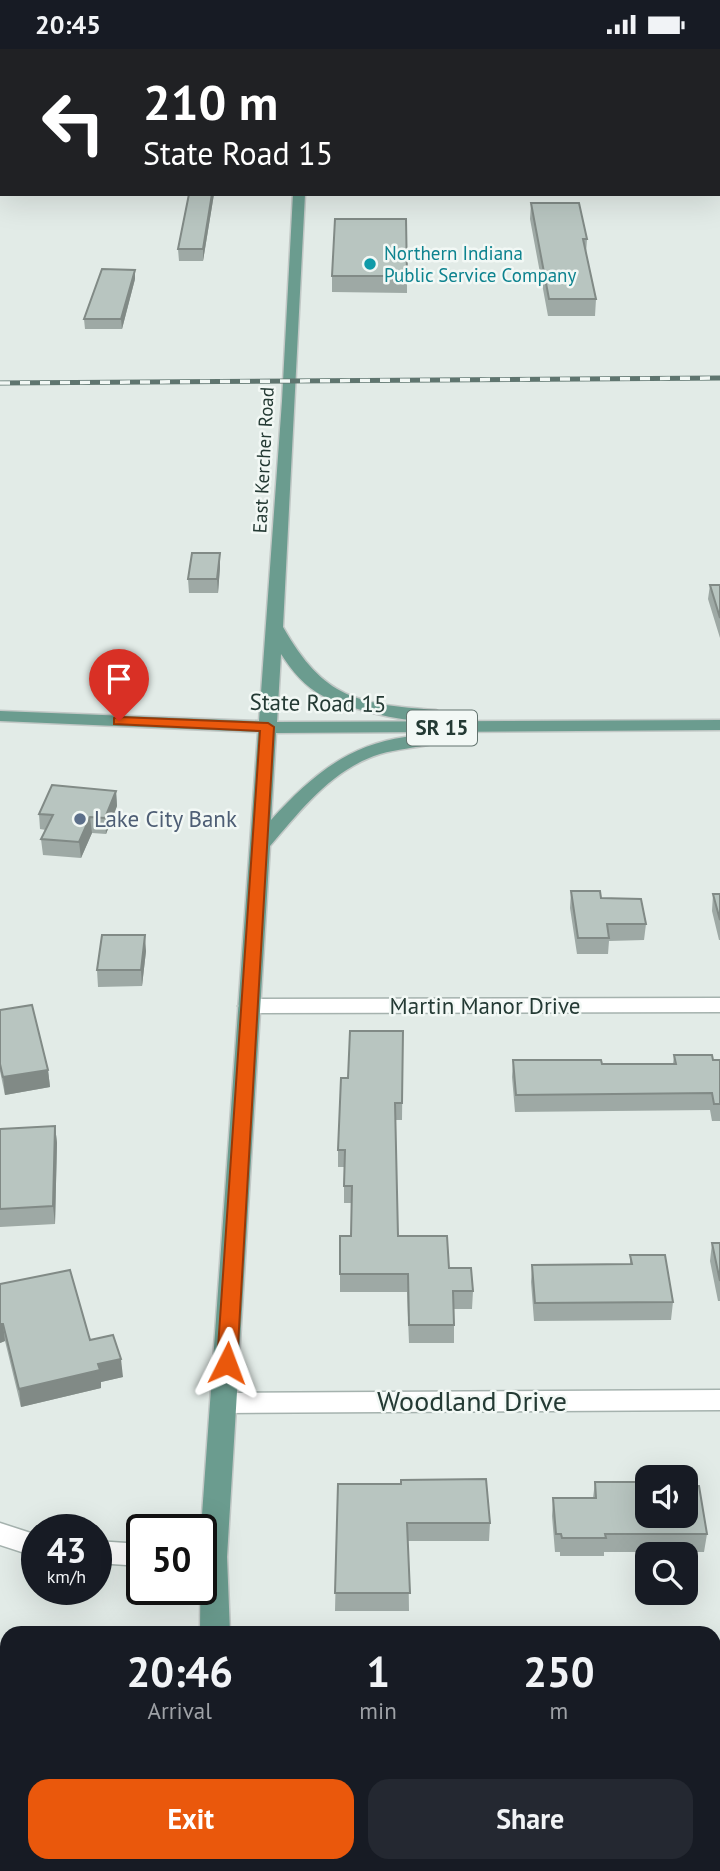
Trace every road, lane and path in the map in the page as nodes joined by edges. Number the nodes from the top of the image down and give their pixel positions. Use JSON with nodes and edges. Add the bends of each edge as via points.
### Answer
{"nodes":[{"id":1,"x":299,"y":196,"type":"edge"},
{"id":2,"x":274,"y":627,"type":"junction"},
{"id":3,"x":0,"y":716,"type":"edge"},
{"id":4,"x":720,"y":725,"type":"edge"},
{"id":5,"x":617,"y":726,"type":"junction"},
{"id":6,"x":268,"y":727,"type":"junction"},
{"id":7,"x":260,"y":845,"type":"junction"},
{"id":8,"x":720,"y":1005,"type":"edge"},
{"id":9,"x":249,"y":1006,"type":"junction"},
{"id":10,"x":720,"y":1400,"type":"edge"},
{"id":11,"x":225,"y":1403,"type":"junction"},
{"id":12,"x":212,"y":1514,"type":"edge"},
{"id":13,"x":0,"y":1534,"type":"edge"},
{"id":14,"x":21,"y":1541,"type":"edge"},
{"id":15,"x":212,"y":1605,"type":"edge"},
{"id":16,"x":214,"y":1626,"type":"edge"}],
"edges":[{"from":1,"to":2,"type":"main road","name":"East Kercher Road"},
{"from":2,"to":5,"type":"main road","via":[[299,668],[313,681],[329,693],[361,705],[396,713]]},
{"from":2,"to":6,"type":"main road","name":"East Kercher Road"},
{"from":3,"to":6,"type":"main road","name":"State Road 15","number":"SR 15"},
{"from":4,"to":5,"type":"main road","name":"State Road 15","number":"SR 15"},
{"from":5,"to":6,"type":"main road","name":"State Road 15","number":"SR 15"},
{"from":5,"to":7,"type":"main road","via":[[398,743],[362,754],[336,765],[319,780]]},
{"from":6,"to":7,"type":"main road","name":"East Kercher Road"},
{"from":7,"to":9,"type":"main road","name":"East Kercher Road"},
{"from":8,"to":9,"type":"street","name":"Martin Manor Drive"},
{"from":9,"to":11,"type":"main road","name":"East Kercher Road"},
{"from":10,"to":11,"type":"street","name":"Woodland Drive"},
{"from":11,"to":12,"type":"main road","name":"East Kercher Road"},
{"from":13,"to":14,"type":"street"},
{"from":15,"to":16,"type":"main road","name":"East Kercher Road"}]}
